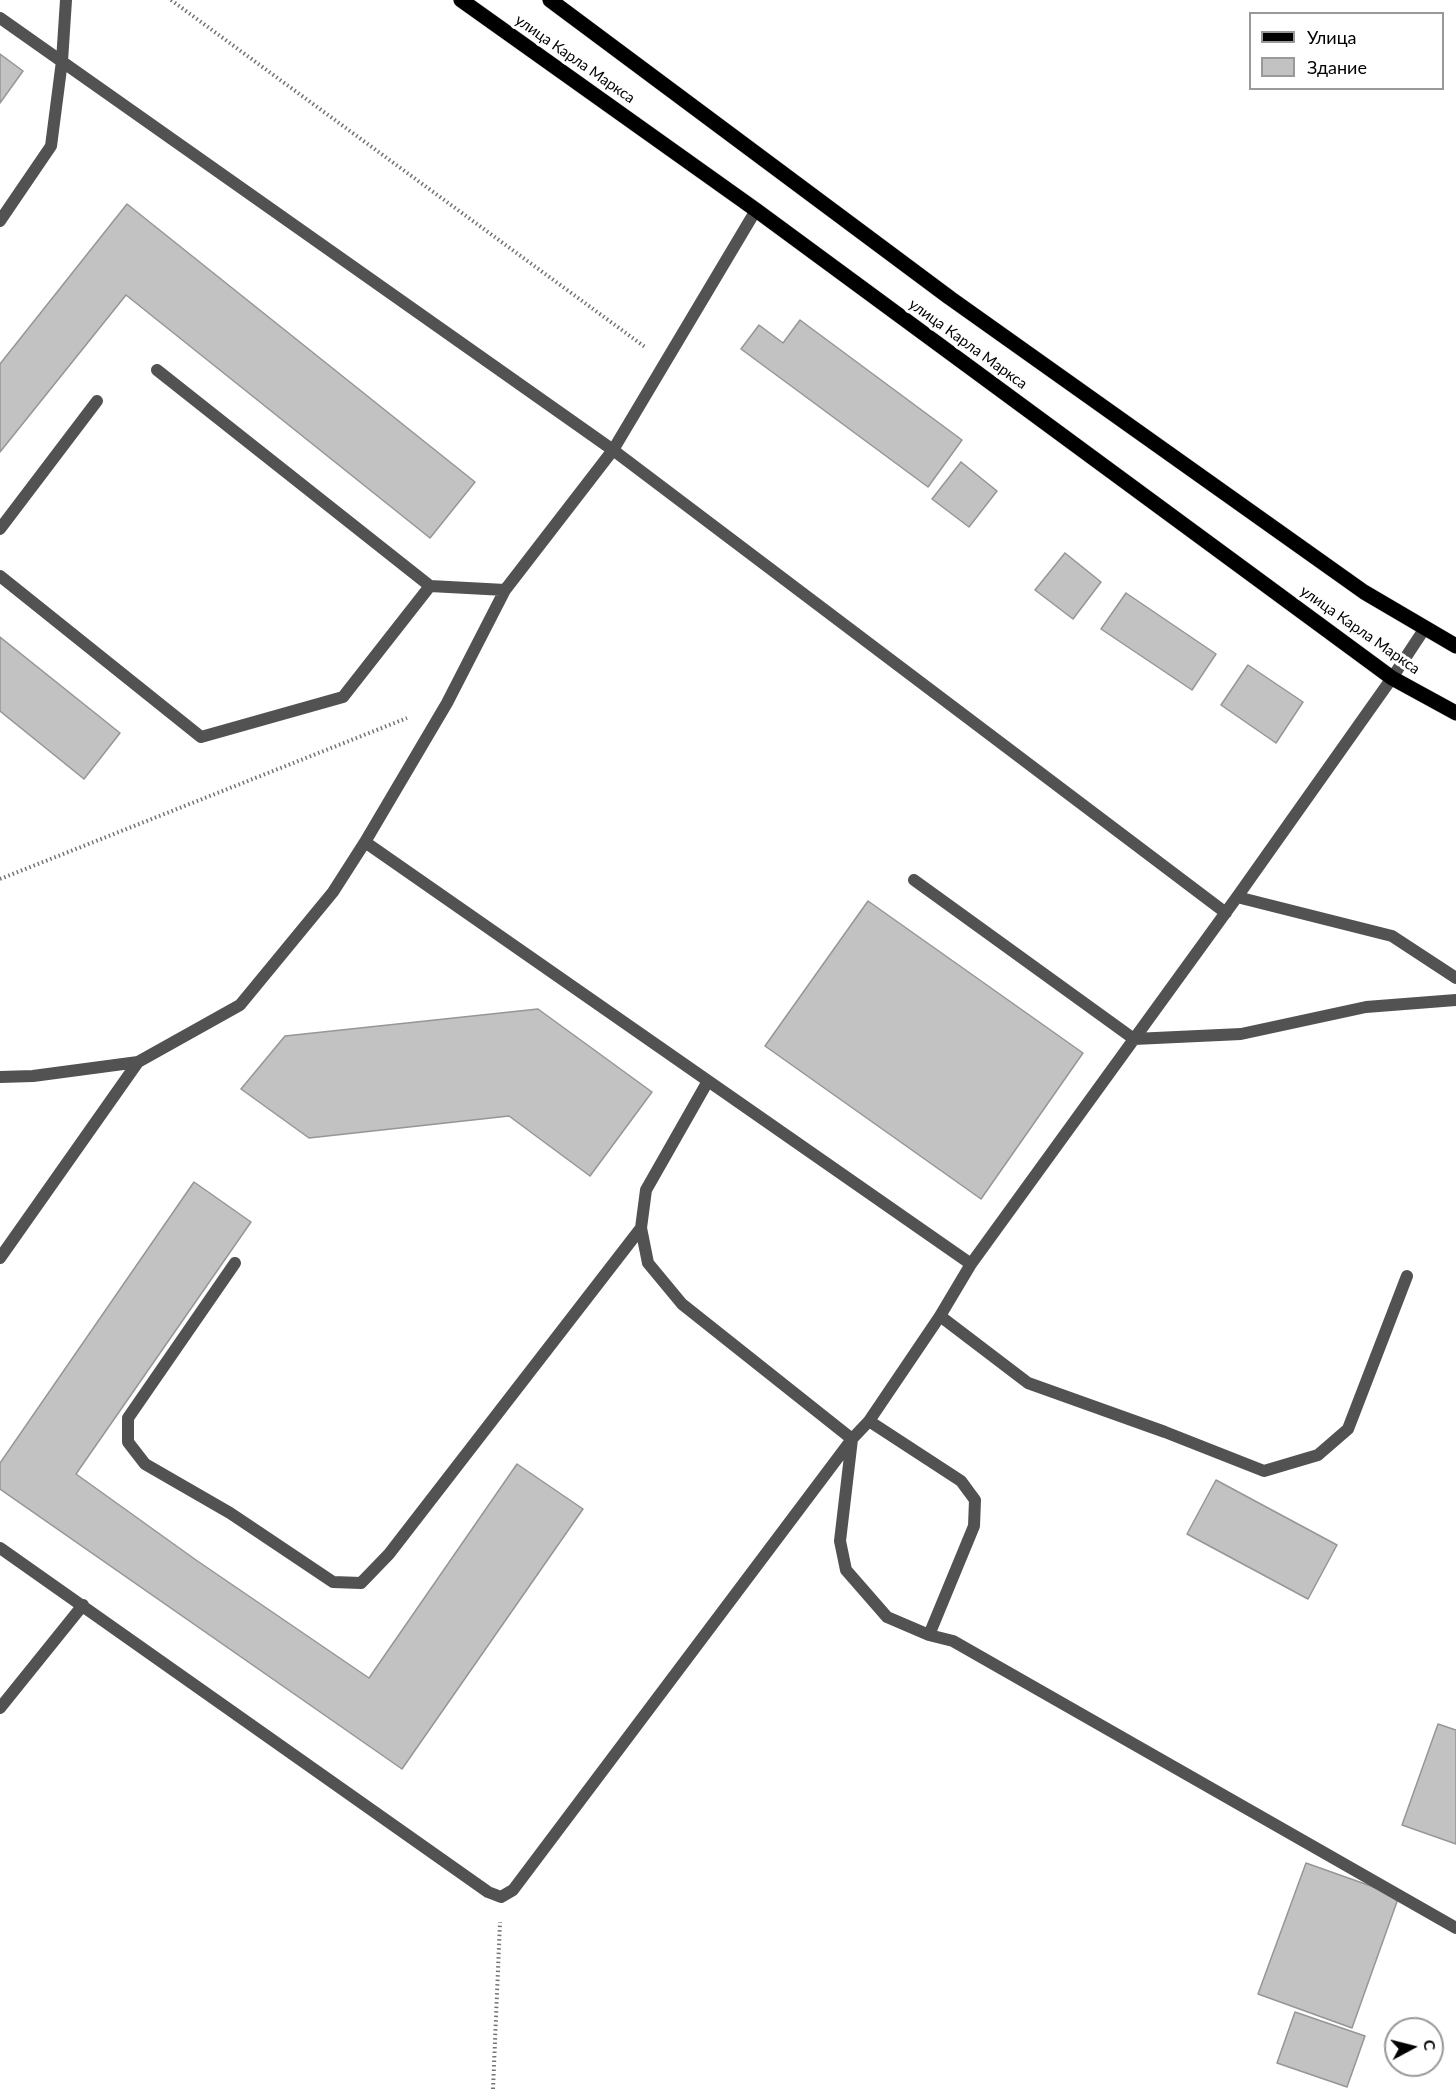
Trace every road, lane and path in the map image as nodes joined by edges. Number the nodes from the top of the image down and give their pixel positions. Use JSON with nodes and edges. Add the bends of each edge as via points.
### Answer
{"nodes":[{"id":1,"x":66,"y":0,"type":"edge"},
{"id":2,"x":171,"y":0,"type":"edge"},
{"id":3,"x":461,"y":0,"type":"edge"},
{"id":4,"x":550,"y":0,"type":"edge"},
{"id":5,"x":0,"y":18,"type":"edge"},
{"id":6,"x":62,"y":61,"type":"junction"},
{"id":7,"x":756,"y":210,"type":"junction"},
{"id":8,"x":0,"y":221,"type":"edge"},
{"id":9,"x":665,"y":362,"type":"junction"},
{"id":10,"x":158,"y":370,"type":"dead end"},
{"id":11,"x":97,"y":401,"type":"dead end"},
{"id":12,"x":612,"y":450,"type":"junction"},
{"id":13,"x":0,"y":529,"type":"edge"},
{"id":14,"x":0,"y":576,"type":"edge"},
{"id":15,"x":430,"y":586,"type":"junction"},
{"id":16,"x":505,"y":590,"type":"junction"},
{"id":17,"x":1425,"y":627,"type":"junction"},
{"id":18,"x":1456,"y":646,"type":"edge"},
{"id":19,"x":1392,"y":678,"type":"junction"},
{"id":20,"x":447,"y":703,"type":"junction"},
{"id":21,"x":1456,"y":713,"type":"edge"},
{"id":22,"x":365,"y":842,"type":"junction"},
{"id":23,"x":0,"y":879,"type":"edge"},
{"id":24,"x":914,"y":880,"type":"dead end"},
{"id":25,"x":1237,"y":897,"type":"junction"},
{"id":26,"x":1226,"y":913,"type":"junction"},
{"id":27,"x":1456,"y":978,"type":"edge"},
{"id":28,"x":1456,"y":1000,"type":"edge"},
{"id":29,"x":1134,"y":1039,"type":"junction"},
{"id":30,"x":138,"y":1062,"type":"junction"},
{"id":31,"x":0,"y":1077,"type":"edge"},
{"id":32,"x":708,"y":1082,"type":"junction"},
{"id":33,"x":641,"y":1228,"type":"junction"},
{"id":34,"x":0,"y":1258,"type":"edge"},
{"id":35,"x":235,"y":1263,"type":"dead end"},
{"id":36,"x":971,"y":1264,"type":"junction"},
{"id":37,"x":1407,"y":1276,"type":"dead end"},
{"id":38,"x":940,"y":1316,"type":"junction"},
{"id":39,"x":869,"y":1421,"type":"junction"},
{"id":40,"x":852,"y":1439,"type":"junction"},
{"id":41,"x":0,"y":1548,"type":"edge"},
{"id":42,"x":83,"y":1605,"type":"junction"},
{"id":43,"x":928,"y":1635,"type":"junction"},
{"id":44,"x":0,"y":1708,"type":"edge"},
{"id":45,"x":501,"y":1897,"type":"junction"},
{"id":46,"x":1456,"y":1928,"type":"edge"},
{"id":47,"x":494,"y":2089,"type":"edge"}],
"edges":[{"from":1,"to":6,"type":"lane"},
{"from":2,"to":9,"type":"path"},
{"from":3,"to":7,"type":"main road","name":"улица Карла Маркса"},
{"from":4,"to":17,"type":"main road","name":"улица Карла Маркса","via":[[950,298],[1364,592]]},
{"from":5,"to":6,"type":"lane"},
{"from":6,"to":8,"type":"lane","via":[[51,146]]},
{"from":6,"to":12,"type":"lane"},
{"from":7,"to":9,"type":"lane"},
{"from":7,"to":19,"type":"main road","name":"улица Карла Маркса"},
{"from":9,"to":12,"type":"lane"},
{"from":10,"to":15,"type":"lane"},
{"from":11,"to":13,"type":"lane"},
{"from":12,"to":16,"type":"lane"},
{"from":12,"to":26,"type":"lane"},
{"from":14,"to":15,"type":"lane","via":[[201,737],[344,698]]},
{"from":15,"to":16,"type":"lane"},
{"from":16,"to":20,"type":"lane"},
{"from":17,"to":18,"type":"main road","name":"улица Карла Маркса"},
{"from":17,"to":19,"type":"lane"},
{"from":19,"to":21,"type":"main road","name":"улица Карла Маркса"},
{"from":19,"to":25,"type":"lane"},
{"from":20,"to":22,"type":"lane"},
{"from":20,"to":23,"type":"path"},
{"from":22,"to":30,"type":"lane","via":[[333,892],[240,1005]]},
{"from":22,"to":32,"type":"lane"},
{"from":24,"to":29,"type":"lane"},
{"from":25,"to":26,"type":"lane"},
{"from":25,"to":27,"type":"lane","via":[[1392,936]]},
{"from":26,"to":29,"type":"lane"},
{"from":28,"to":29,"type":"lane","via":[[1366,1007],[1241,1034]]},
{"from":29,"to":36,"type":"lane"},
{"from":30,"to":31,"type":"lane"},
{"from":30,"to":34,"type":"lane"},
{"from":32,"to":33,"type":"lane","via":[[646,1190]]},
{"from":32,"to":36,"type":"lane"},
{"from":33,"to":35,"type":"lane","via":[[389,1554],[362,1583],[333,1582],[230,1513],[145,1464],[128,1442],[128,1418]]},
{"from":33,"to":40,"type":"lane","via":[[648,1263],[682,1304]]},
{"from":36,"to":38,"type":"lane"},
{"from":37,"to":38,"type":"lane","via":[[1348,1429],[1318,1455],[1264,1471],[1028,1383]]},
{"from":38,"to":39,"type":"lane"},
{"from":39,"to":40,"type":"lane"},
{"from":39,"to":43,"type":"lane","via":[[961,1480],[975,1500],[974,1526]]},
{"from":40,"to":43,"type":"lane","via":[[840,1541],[846,1570],[887,1617]]},
{"from":40,"to":45,"type":"lane","via":[[513,1890]]},
{"from":41,"to":42,"type":"lane"},
{"from":42,"to":44,"type":"lane"},
{"from":42,"to":45,"type":"lane","via":[[488,1892]]},
{"from":43,"to":46,"type":"lane","via":[[952,1641]]},
{"from":45,"to":47,"type":"path"}]}
